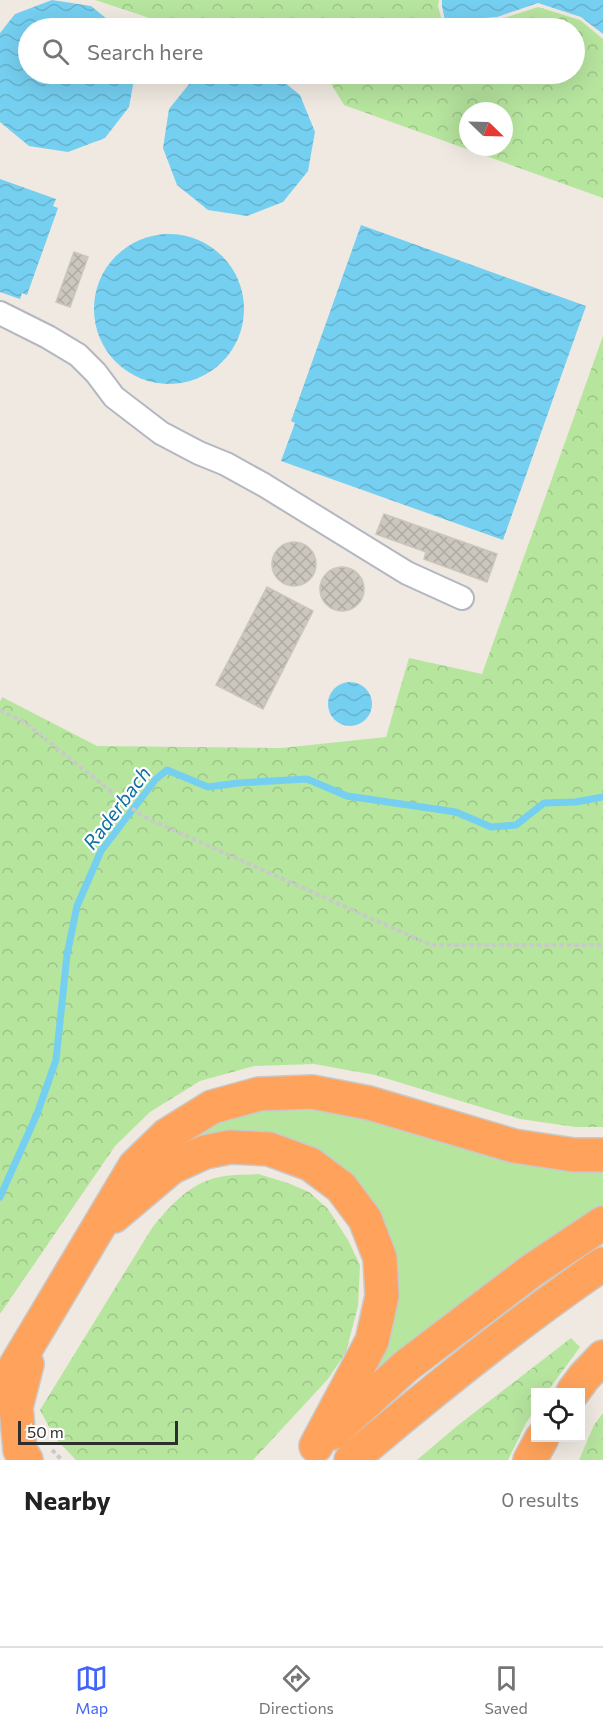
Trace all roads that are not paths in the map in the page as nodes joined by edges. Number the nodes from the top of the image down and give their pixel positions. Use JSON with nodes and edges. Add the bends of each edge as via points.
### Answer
{"nodes":[{"id":1,"x":0,"y":313,"type":"edge"},
{"id":2,"x":462,"y":598,"type":"dead end"},
{"id":3,"x":603,"y":1155,"type":"edge"},
{"id":4,"x":603,"y":1223,"type":"edge"},
{"id":5,"x":97,"y":1231,"type":"junction"},
{"id":6,"x":603,"y":1264,"type":"edge"},
{"id":7,"x":34,"y":1336,"type":"junction"},
{"id":8,"x":603,"y":1357,"type":"edge"},
{"id":9,"x":576,"y":1388,"type":"edge"},
{"id":10,"x":0,"y":1392,"type":"edge"},
{"id":11,"x":540,"y":1442,"type":"edge"},
{"id":12,"x":309,"y":1453,"type":"edge"},
{"id":13,"x":26,"y":1460,"type":"edge"},
{"id":14,"x":351,"y":1460,"type":"edge"},
{"id":15,"x":531,"y":1460,"type":"edge"}],
"edges":[{"from":1,"to":2,"type":"lane","via":[[78,355],[114,397],[161,432],[254,480],[407,573]]},
{"from":3,"to":5,"type":"highway","via":[[514,1146],[369,1103],[312,1092],[259,1094],[212,1107],[167,1135],[135,1166]]},
{"from":4,"to":12,"type":"highway","via":[[531,1271],[406,1366]]},
{"from":5,"to":7,"type":"highway"},
{"from":5,"to":12,"type":"highway","via":[[172,1167],[206,1152],[230,1147],[269,1149],[310,1164],[341,1187],[365,1219],[380,1258],[382,1296],[372,1341]]},
{"from":6,"to":14,"type":"highway","via":[[429,1394]]},
{"from":7,"to":10,"type":"highway"},
{"from":7,"to":13,"type":"highway","via":[[16,1407],[20,1450]]},
{"from":8,"to":9,"type":"highway"},
{"from":11,"to":15,"type":"highway"}]}
